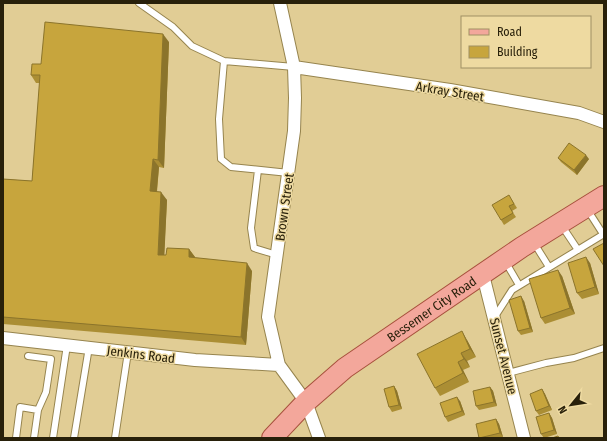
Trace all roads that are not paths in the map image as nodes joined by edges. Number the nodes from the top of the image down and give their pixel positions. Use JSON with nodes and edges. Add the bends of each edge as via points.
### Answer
{"nodes":[{"id":1,"x":139,"y":3,"type":"edge"},
{"id":2,"x":280,"y":3,"type":"edge"},
{"id":3,"x":224,"y":61,"type":"junction"},
{"id":4,"x":294,"y":67,"type":"junction"},
{"id":5,"x":604,"y":122,"type":"edge"},
{"id":6,"x":258,"y":170,"type":"junction"},
{"id":7,"x":289,"y":173,"type":"junction"},
{"id":8,"x":604,"y":196,"type":"edge"},
{"id":9,"x":587,"y":208,"type":"junction"},
{"id":10,"x":561,"y":224,"type":"junction"},
{"id":11,"x":604,"y":234,"type":"edge"},
{"id":12,"x":533,"y":241,"type":"junction"},
{"id":13,"x":578,"y":250,"type":"junction"},
{"id":14,"x":277,"y":255,"type":"junction"},
{"id":15,"x":504,"y":260,"type":"junction"},
{"id":16,"x":549,"y":267,"type":"junction"},
{"id":17,"x":483,"y":275,"type":"junction"},
{"id":18,"x":519,"y":286,"type":"junction"},
{"id":19,"x":494,"y":318,"type":"junction"},
{"id":20,"x":3,"y":338,"type":"edge"},
{"id":21,"x":67,"y":345,"type":"junction"},
{"id":22,"x":89,"y":347,"type":"junction"},
{"id":23,"x":604,"y":348,"type":"edge"},
{"id":24,"x":128,"y":352,"type":"junction"},
{"id":25,"x":28,"y":356,"type":"dead end"},
{"id":26,"x":279,"y":365,"type":"junction"},
{"id":27,"x":508,"y":373,"type":"junction"},
{"id":28,"x":306,"y":402,"type":"junction"},
{"id":29,"x":38,"y":410,"type":"junction"},
{"id":30,"x":16,"y":438,"type":"edge"},
{"id":31,"x":34,"y":438,"type":"edge"},
{"id":32,"x":53,"y":438,"type":"edge"},
{"id":33,"x":74,"y":438,"type":"edge"},
{"id":34,"x":115,"y":438,"type":"edge"},
{"id":35,"x":272,"y":438,"type":"edge"},
{"id":36,"x":319,"y":438,"type":"edge"},
{"id":37,"x":524,"y":438,"type":"edge"}],
"edges":[{"from":1,"to":3,"type":"lane","via":[[173,27],[192,46]]},
{"from":2,"to":4,"type":"street","name":"Brown Street"},
{"from":3,"to":4,"type":"lane"},
{"from":3,"to":6,"type":"lane","via":[[219,119],[221,159],[231,167]]},
{"from":4,"to":5,"type":"street","name":"Arkray Street","via":[[458,91],[579,114]]},
{"from":4,"to":7,"type":"street","name":"Brown Street","via":[[294,131]]},
{"from":6,"to":7,"type":"lane"},
{"from":6,"to":14,"type":"lane","via":[[251,228],[254,248]]},
{"from":7,"to":14,"type":"street","name":"Brown Street"},
{"from":8,"to":9,"type":"main road","name":"Bessemer City Road"},
{"from":9,"to":10,"type":"main road","name":"Bessemer City Road"},
{"from":9,"to":11,"type":"lane"},
{"from":10,"to":12,"type":"main road","name":"Bessemer City Road"},
{"from":10,"to":13,"type":"lane"},
{"from":11,"to":13,"type":"lane"},
{"from":12,"to":15,"type":"main road","name":"Bessemer City Road"},
{"from":12,"to":16,"type":"lane"},
{"from":13,"to":16,"type":"lane"},
{"from":14,"to":26,"type":"street","name":"Brown Street","via":[[268,317]]},
{"from":15,"to":17,"type":"main road","name":"Bessemer City Road"},
{"from":15,"to":18,"type":"lane"},
{"from":16,"to":18,"type":"lane"},
{"from":17,"to":19,"type":"street","name":"Sunset Avenue"},
{"from":17,"to":28,"type":"main road","name":"Bessemer City Road","via":[[345,368]]},
{"from":18,"to":19,"type":"lane","via":[[512,290]]},
{"from":19,"to":27,"type":"street","name":"Sunset Avenue"},
{"from":20,"to":21,"type":"street","name":"Jenkins Road"},
{"from":21,"to":22,"type":"street","name":"Jenkins Road"},
{"from":21,"to":32,"type":"lane"},
{"from":22,"to":24,"type":"street","name":"Jenkins Road"},
{"from":22,"to":33,"type":"lane"},
{"from":23,"to":27,"type":"lane","via":[[574,358]]},
{"from":24,"to":26,"type":"street","name":"Jenkins Road","via":[[195,360]]},
{"from":24,"to":34,"type":"lane"},
{"from":25,"to":29,"type":"lane","via":[[51,359],[46,392]]},
{"from":26,"to":28,"type":"street","name":"Brown Street"},
{"from":27,"to":37,"type":"street","name":"Sunset Avenue"},
{"from":28,"to":35,"type":"main road","name":"Bessemer City Road"},
{"from":28,"to":36,"type":"street","name":"Brown Street"},
{"from":29,"to":30,"type":"lane","via":[[20,407]]},
{"from":29,"to":31,"type":"lane"}]}
